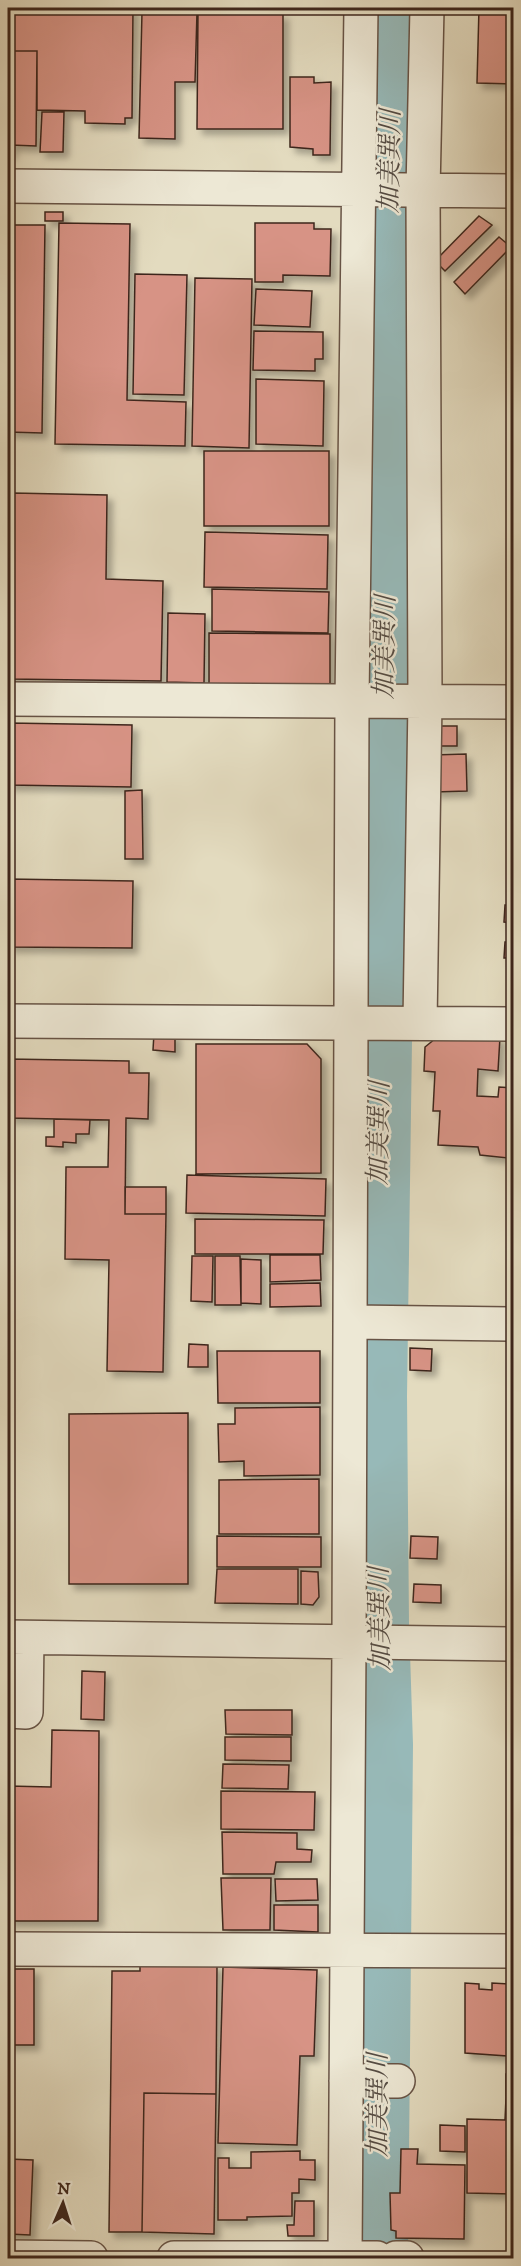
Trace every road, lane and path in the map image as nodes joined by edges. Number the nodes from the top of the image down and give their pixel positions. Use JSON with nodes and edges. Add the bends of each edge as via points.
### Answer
{"nodes":[{"id":1,"x":361,"y":8,"type":"edge"},
{"id":2,"x":427,"y":8,"type":"edge"},
{"id":3,"x":8,"y":186,"type":"edge"},
{"id":4,"x":391,"y":190,"type":"junction"},
{"id":5,"x":513,"y":191,"type":"edge"},
{"id":6,"x":8,"y":699,"type":"edge"},
{"id":7,"x":353,"y":700,"type":"junction"},
{"id":8,"x":416,"y":701,"type":"junction"},
{"id":9,"x":513,"y":702,"type":"edge"},
{"id":10,"x":8,"y":1021,"type":"edge"},
{"id":11,"x":352,"y":1023,"type":"junction"},
{"id":12,"x":415,"y":1023,"type":"junction"},
{"id":13,"x":513,"y":1024,"type":"edge"},
{"id":14,"x":351,"y":1322,"type":"junction"},
{"id":15,"x":513,"y":1324,"type":"edge"},
{"id":16,"x":17,"y":1637,"type":"edge"},
{"id":17,"x":368,"y":1643,"type":"junction"},
{"id":18,"x":513,"y":1644,"type":"edge"},
{"id":19,"x":8,"y":1712,"type":"edge"},
{"id":20,"x":8,"y":1949,"type":"edge"},
{"id":21,"x":368,"y":1950,"type":"junction"},
{"id":22,"x":513,"y":1951,"type":"edge"},
{"id":23,"x":8,"y":2257,"type":"edge"},
{"id":24,"x":345,"y":2258,"type":"edge"},
{"id":25,"x":370,"y":2258,"type":"edge"},
{"id":26,"x":398,"y":2258,"type":"edge"},
{"id":27,"x":91,"y":2259,"type":"edge"},
{"id":28,"x":174,"y":2259,"type":"edge"},
{"id":29,"x":377,"y":2259,"type":"edge"},
{"id":30,"x":407,"y":2259,"type":"edge"}],
"edges":[{"from":1,"to":4,"type":"street"},
{"from":2,"to":4,"type":"street"},
{"from":3,"to":4,"type":"street"},
{"from":4,"to":5,"type":"street"},
{"from":4,"to":7,"type":"street"},
{"from":4,"to":8,"type":"street"},
{"from":6,"to":7,"type":"street"},
{"from":7,"to":8,"type":"street"},
{"from":7,"to":11,"type":"street"},
{"from":8,"to":9,"type":"street"},
{"from":8,"to":12,"type":"street"},
{"from":10,"to":11,"type":"street"},
{"from":11,"to":12,"type":"street"},
{"from":11,"to":14,"type":"street"},
{"from":12,"to":13,"type":"street"},
{"from":14,"to":15,"type":"street"},
{"from":14,"to":17,"type":"street"},
{"from":16,"to":17,"type":"street"},
{"from":16,"to":19,"type":"street","via":[[26,1712]]},
{"from":17,"to":18,"type":"street"},
{"from":17,"to":21,"type":"street"},
{"from":20,"to":21,"type":"street"},
{"from":21,"to":22,"type":"street"},
{"from":21,"to":24,"type":"street","via":[[374,2081]]},
{"from":23,"to":27,"type":"street"},
{"from":24,"to":25,"type":"street"},
{"from":24,"to":28,"type":"street"},
{"from":25,"to":29,"type":"street"},
{"from":26,"to":30,"type":"street"}]}
